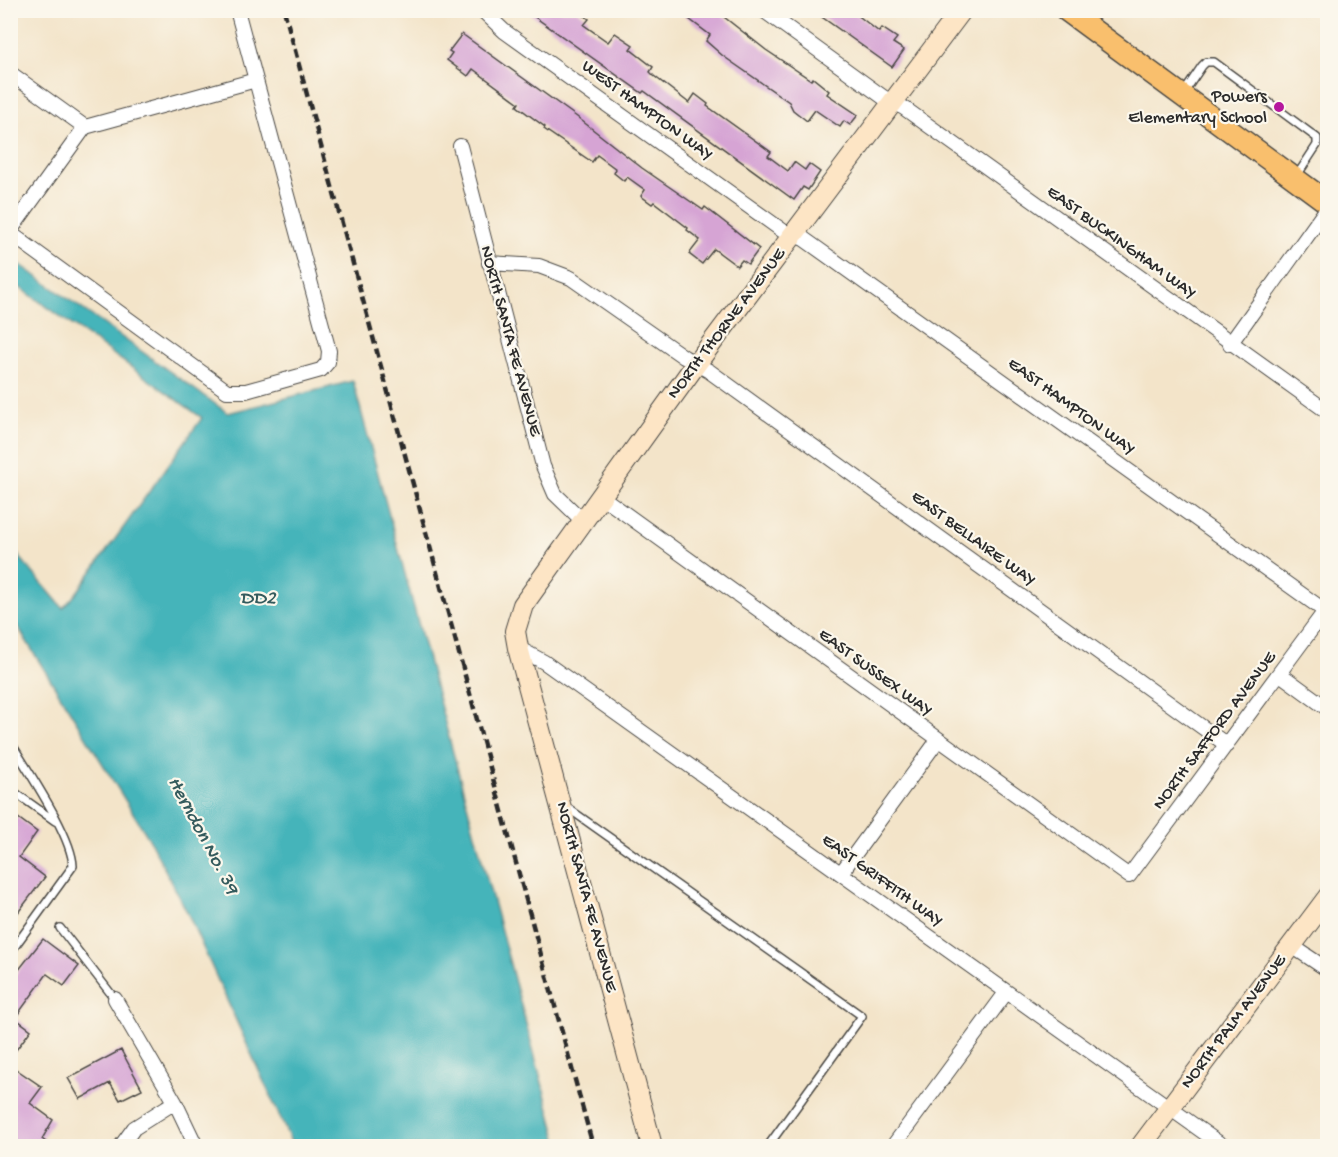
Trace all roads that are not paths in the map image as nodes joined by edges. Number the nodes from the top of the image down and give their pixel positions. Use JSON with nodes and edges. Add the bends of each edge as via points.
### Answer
{"nodes":[{"id":1,"x":237,"y":10,"type":"edge"},
{"id":2,"x":482,"y":10,"type":"edge"},
{"id":3,"x":763,"y":10,"type":"edge"},
{"id":4,"x":962,"y":10,"type":"edge"},
{"id":5,"x":1066,"y":10,"type":"edge"},
{"id":6,"x":10,"y":73,"type":"edge"},
{"id":7,"x":256,"y":80,"type":"junction"},
{"id":8,"x":1182,"y":96,"type":"junction"},
{"id":9,"x":893,"y":102,"type":"junction"},
{"id":10,"x":85,"y":127,"type":"junction"},
{"id":11,"x":460,"y":146,"type":"dead end"},
{"id":12,"x":1295,"y":179,"type":"junction"},
{"id":13,"x":1328,"y":205,"type":"edge"},
{"id":14,"x":10,"y":232,"type":"edge"},
{"id":15,"x":794,"y":235,"type":"junction"},
{"id":16,"x":489,"y":263,"type":"junction"},
{"id":17,"x":1230,"y":344,"type":"junction"},
{"id":18,"x":696,"y":364,"type":"junction"},
{"id":19,"x":1328,"y":412,"type":"edge"},
{"id":20,"x":602,"y":497,"type":"junction"},
{"id":21,"x":584,"y":522,"type":"junction"},
{"id":22,"x":1326,"y":609,"type":"edge"},
{"id":23,"x":518,"y":648,"type":"junction"},
{"id":24,"x":1280,"y":674,"type":"junction"},
{"id":25,"x":1328,"y":709,"type":"edge"},
{"id":26,"x":938,"y":740,"type":"junction"},
{"id":27,"x":10,"y":741,"type":"edge"},
{"id":28,"x":1227,"y":745,"type":"junction"},
{"id":29,"x":10,"y":789,"type":"edge"},
{"id":30,"x":560,"y":802,"type":"junction"},
{"id":31,"x":57,"y":823,"type":"junction"},
{"id":32,"x":841,"y":873,"type":"junction"},
{"id":33,"x":1130,"y":876,"type":"joint"},
{"id":34,"x":1328,"y":897,"type":"edge"},
{"id":35,"x":60,"y":928,"type":"dead end"},
{"id":36,"x":1292,"y":946,"type":"junction"},
{"id":37,"x":10,"y":953,"type":"edge"},
{"id":38,"x":1328,"y":970,"type":"edge"},
{"id":39,"x":1005,"y":994,"type":"junction"},
{"id":40,"x":115,"y":999,"type":"joint"},
{"id":41,"x":174,"y":1102,"type":"junction"},
{"id":42,"x":1169,"y":1108,"type":"junction"},
{"id":43,"x":121,"y":1146,"type":"edge"},
{"id":44,"x":196,"y":1146,"type":"edge"},
{"id":45,"x":652,"y":1146,"type":"edge"},
{"id":46,"x":768,"y":1146,"type":"edge"},
{"id":47,"x":892,"y":1146,"type":"edge"},
{"id":48,"x":1141,"y":1146,"type":"edge"},
{"id":49,"x":1223,"y":1146,"type":"edge"}],
"edges":[{"from":1,"to":7,"type":"street"},
{"from":2,"to":15,"type":"street","name":"WEST HAMPTON WAY","via":[[504,31],[783,231]]},
{"from":3,"to":9,"type":"street","name":"EAST BUCKINGHAM WAY"},
{"from":4,"to":9,"type":"street","name":"NORTH THORNE AVENUE"},
{"from":5,"to":8,"type":"main road"},
{"from":6,"to":10,"type":"street"},
{"from":7,"to":10,"type":"street"},
{"from":7,"to":14,"type":"street","via":[[328,351],[328,362],[321,370],[246,391],[227,391]]},
{"from":8,"to":12,"type":"main road"},
{"from":8,"to":12,"type":"lane","via":[[1202,66],[1214,62],[1308,131],[1317,138],[1317,145]]},
{"from":9,"to":15,"type":"street","name":"NORTH THORNE AVENUE"},
{"from":9,"to":17,"type":"street","name":"EAST BUCKINGHAM WAY"},
{"from":10,"to":14,"type":"street"},
{"from":11,"to":16,"type":"street","name":"NORTH SANTA FE AVENUE"},
{"from":12,"to":13,"type":"main road"},
{"from":13,"to":17,"type":"street"},
{"from":15,"to":18,"type":"street","name":"NORTH THORNE AVENUE"},
{"from":15,"to":22,"type":"street","name":"EAST HAMPTON WAY"},
{"from":16,"to":18,"type":"street","name":"EAST BELLAIRE WAY","via":[[539,266],[571,278]]},
{"from":16,"to":21,"type":"street","name":"NORTH SANTA FE AVENUE","via":[[548,481],[563,504]]},
{"from":17,"to":19,"type":"street","name":"EAST BUCKINGHAM WAY"},
{"from":18,"to":20,"type":"street","name":"NORTH THORNE AVENUE"},
{"from":18,"to":28,"type":"street","name":"EAST BELLAIRE WAY"},
{"from":20,"to":21,"type":"street","name":"NORTH THORNE AVENUE"},
{"from":20,"to":26,"type":"street","name":"EAST SUSSEX WAY"},
{"from":21,"to":23,"type":"street","name":"NORTH THORNE AVENUE","via":[[523,605],[515,631]]},
{"from":22,"to":24,"type":"street","name":"NORTH SAFFORD AVENUE"},
{"from":23,"to":30,"type":"street","name":"NORTH SANTA FE AVENUE"},
{"from":23,"to":32,"type":"street","name":"EAST GRIFFITH WAY"},
{"from":24,"to":25,"type":"street"},
{"from":24,"to":28,"type":"street","name":"NORTH SAFFORD AVENUE"},
{"from":26,"to":32,"type":"street"},
{"from":26,"to":33,"type":"street","name":"EAST SUSSEX WAY"},
{"from":27,"to":31,"type":"lane"},
{"from":28,"to":33,"type":"street","name":"NORTH SAFFORD AVENUE"},
{"from":29,"to":31,"type":"lane"},
{"from":30,"to":45,"type":"street","name":"NORTH SANTA FE AVENUE"},
{"from":30,"to":46,"type":"lane","via":[[862,1016]]},
{"from":31,"to":37,"type":"lane","via":[[73,853],[73,866]]},
{"from":32,"to":39,"type":"street","name":"EAST GRIFFITH WAY"},
{"from":34,"to":36,"type":"street","name":"NORTH PALM AVENUE"},
{"from":35,"to":40,"type":"lane"},
{"from":36,"to":38,"type":"street"},
{"from":36,"to":42,"type":"street","name":"NORTH PALM AVENUE"},
{"from":39,"to":42,"type":"street","name":"EAST GRIFFITH WAY"},
{"from":39,"to":47,"type":"street"},
{"from":40,"to":41,"type":"street"},
{"from":41,"to":43,"type":"street","via":[[134,1128]]},
{"from":41,"to":44,"type":"street"},
{"from":42,"to":48,"type":"street","name":"NORTH PALM AVENUE"},
{"from":42,"to":49,"type":"street","name":"EAST GRIFFITH WAY"}]}
